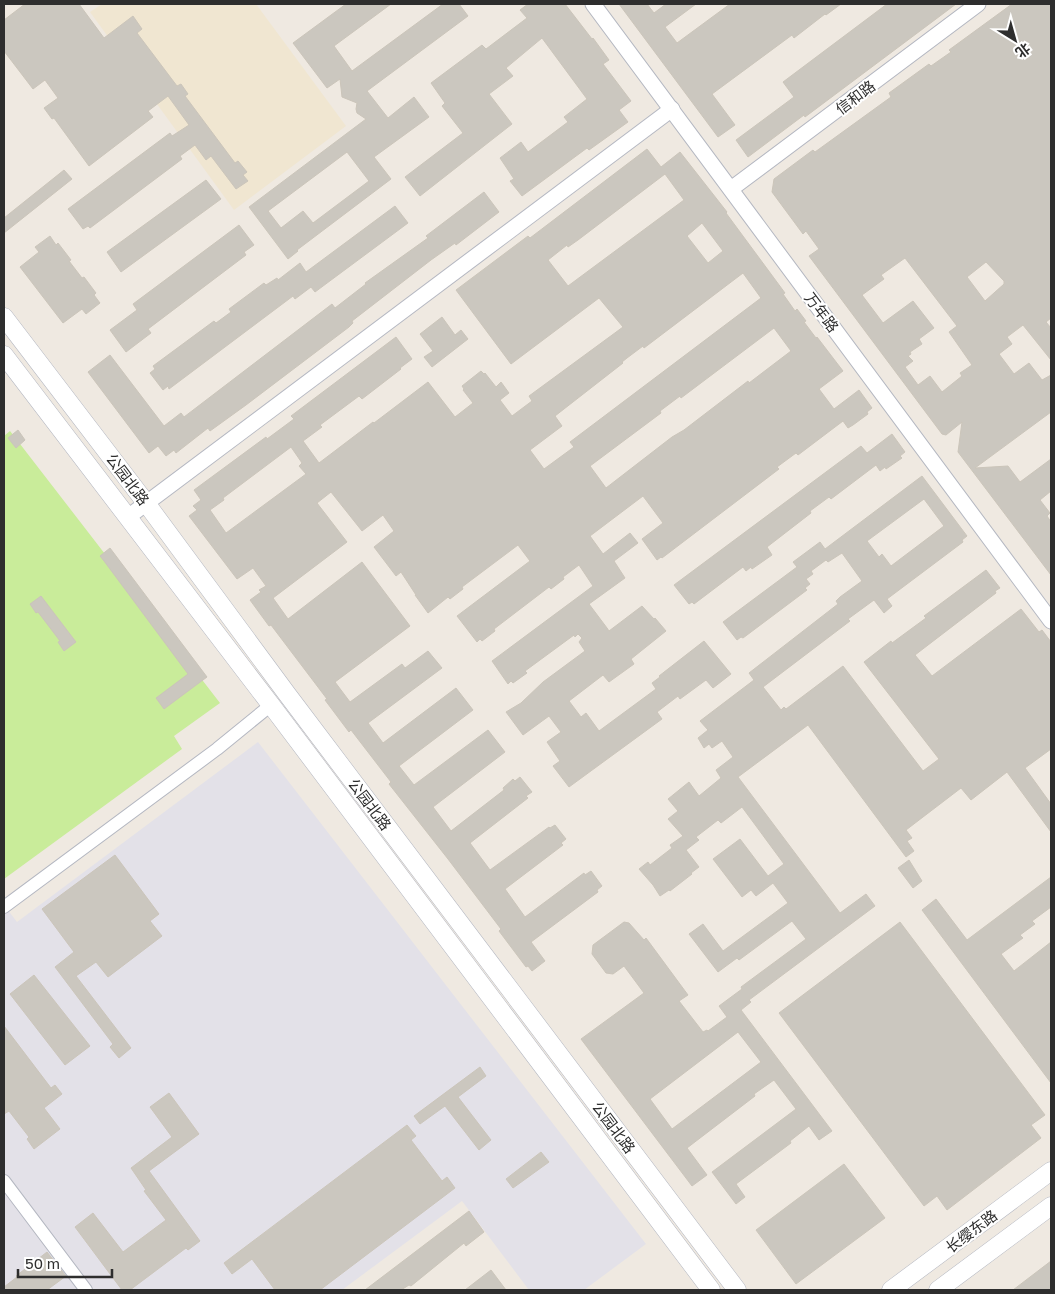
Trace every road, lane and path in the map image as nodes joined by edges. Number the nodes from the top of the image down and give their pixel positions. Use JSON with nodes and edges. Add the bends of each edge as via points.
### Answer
{"nodes":[{"id":1,"x":593,"y":4,"type":"edge"},
{"id":2,"x":978,"y":4,"type":"edge"},
{"id":3,"x":672,"y":109,"type":"junction"},
{"id":4,"x":731,"y":189,"type":"junction"},
{"id":5,"x":4,"y":317,"type":"edge"},
{"id":6,"x":4,"y":355,"type":"edge"},
{"id":7,"x":146,"y":503,"type":"junction"},
{"id":8,"x":128,"y":517,"type":"junction"},
{"id":9,"x":1051,"y":621,"type":"edge"},
{"id":10,"x":272,"y":705,"type":"junction"},
{"id":11,"x":4,"y":907,"type":"edge"},
{"id":12,"x":1051,"y":1172,"type":"edge"},
{"id":13,"x":4,"y":1181,"type":"edge"},
{"id":14,"x":1051,"y":1206,"type":"edge"},
{"id":15,"x":86,"y":1290,"type":"edge"},
{"id":16,"x":711,"y":1290,"type":"edge"},
{"id":17,"x":737,"y":1290,"type":"edge"},
{"id":18,"x":891,"y":1290,"type":"edge"},
{"id":19,"x":938,"y":1290,"type":"edge"}],
"edges":[{"from":1,"to":3,"type":"street","name":"万年路"},
{"from":2,"to":4,"type":"street","name":"信和路"},
{"from":3,"to":4,"type":"street","name":"万年路"},
{"from":3,"to":7,"type":"street"},
{"from":4,"to":9,"type":"street","name":"万年路"},
{"from":5,"to":7,"type":"main road","name":"公园北路"},
{"from":6,"to":8,"type":"main road","name":"公园北路"},
{"from":7,"to":8,"type":"street"},
{"from":7,"to":17,"type":"main road","name":"公园北路"},
{"from":8,"to":10,"type":"main road","name":"公园北路"},
{"from":10,"to":11,"type":"street"},
{"from":10,"to":16,"type":"main road","name":"公园北路"},
{"from":12,"to":18,"type":"main road","name":"长缨东路"},
{"from":13,"to":15,"type":"street"},
{"from":14,"to":19,"type":"main road","name":"长缨东路"}]}
